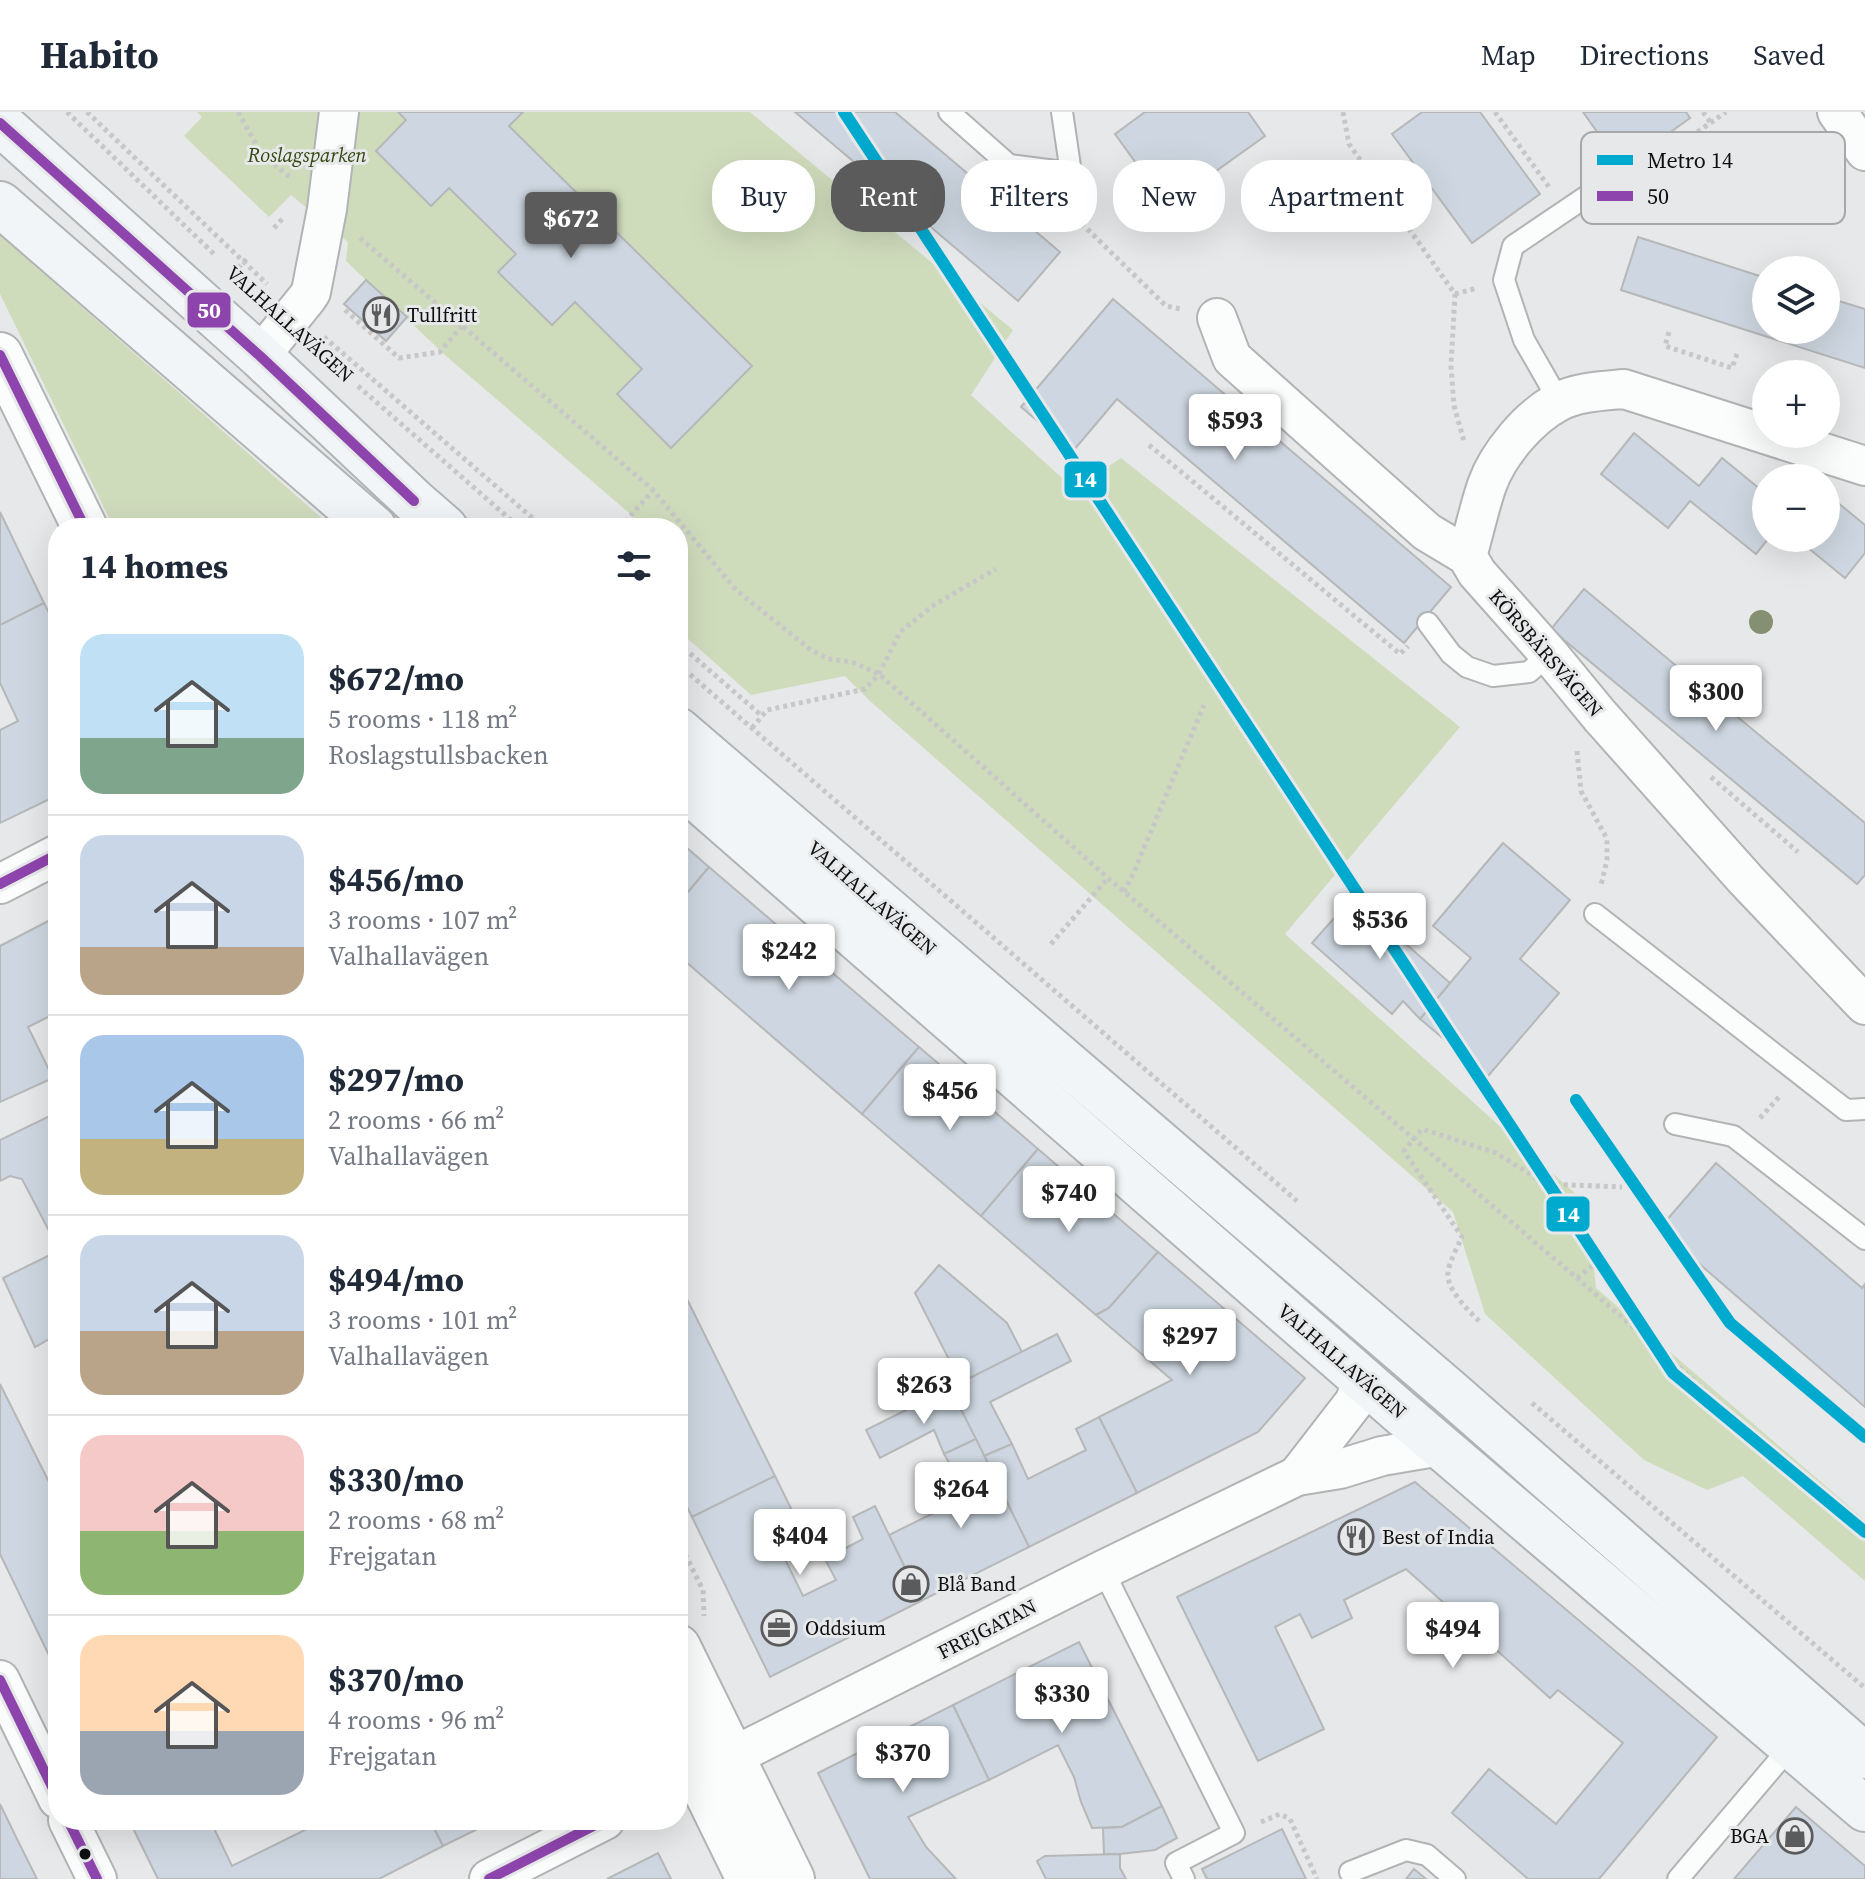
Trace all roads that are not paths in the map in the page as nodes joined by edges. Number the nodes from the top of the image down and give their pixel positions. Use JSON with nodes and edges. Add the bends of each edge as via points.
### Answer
{"nodes":[{"id":1,"x":339,"y":112,"type":"edge"},
{"id":2,"x":949,"y":112,"type":"edge"},
{"id":3,"x":1062,"y":112,"type":"edge"},
{"id":4,"x":1837,"y":112,"type":"edge"},
{"id":5,"x":0,"y":123,"type":"edge"},
{"id":6,"x":1865,"y":151,"type":"edge"},
{"id":7,"x":1581,"y":200,"type":"edge"},
{"id":8,"x":0,"y":204,"type":"edge"},
{"id":9,"x":1217,"y":318,"type":"road end"},
{"id":10,"x":0,"y":355,"type":"edge"},
{"id":11,"x":260,"y":356,"type":"junction"},
{"id":12,"x":1559,"y":401,"type":"junction"},
{"id":13,"x":1865,"y":466,"type":"edge"},
{"id":14,"x":80,"y":518,"type":"edge"},
{"id":15,"x":362,"y":518,"type":"edge"},
{"id":16,"x":425,"y":518,"type":"edge"},
{"id":17,"x":1467,"y":556,"type":"junction"},
{"id":18,"x":1428,"y":623,"type":"dead end"},
{"id":19,"x":1549,"y":654,"type":"junction"},
{"id":20,"x":688,"y":739,"type":"edge"},
{"id":21,"x":688,"y":791,"type":"edge"},
{"id":22,"x":48,"y":859,"type":"edge"},
{"id":23,"x":0,"y":884,"type":"edge"},
{"id":24,"x":1595,"y":914,"type":"dead end"},
{"id":25,"x":1865,"y":1005,"type":"edge"},
{"id":26,"x":1865,"y":1109,"type":"edge"},
{"id":27,"x":1675,"y":1124,"type":"dead end"},
{"id":28,"x":1865,"y":1239,"type":"edge"},
{"id":29,"x":1362,"y":1379,"type":"junction"},
{"id":30,"x":1441,"y":1446,"type":"junction"},
{"id":31,"x":1297,"y":1476,"type":"junction"},
{"id":32,"x":1103,"y":1570,"type":"junction"},
{"id":33,"x":0,"y":1680,"type":"edge"},
{"id":34,"x":688,"y":1697,"type":"edge"},
{"id":35,"x":1791,"y":1746,"type":"junction"},
{"id":36,"x":688,"y":1749,"type":"edge"},
{"id":37,"x":1865,"y":1756,"type":"edge"},
{"id":38,"x":703,"y":1772,"type":"edge"},
{"id":39,"x":48,"y":1778,"type":"edge"},
{"id":40,"x":1865,"y":1809,"type":"edge"},
{"id":41,"x":73,"y":1830,"type":"edge"},
{"id":42,"x":585,"y":1830,"type":"edge"},
{"id":43,"x":1350,"y":1872,"type":"dead end"},
{"id":44,"x":97,"y":1879,"type":"edge"},
{"id":45,"x":489,"y":1879,"type":"edge"},
{"id":46,"x":749,"y":1879,"type":"edge"},
{"id":47,"x":792,"y":1879,"type":"edge"},
{"id":48,"x":1184,"y":1879,"type":"edge"},
{"id":49,"x":1455,"y":1879,"type":"edge"},
{"id":50,"x":1678,"y":1879,"type":"edge"}],
"edges":[{"from":1,"to":11,"type":"street","via":[[311,292]]},
{"from":2,"to":3,"type":"lane","via":[[1009,165],[1071,173]]},
{"from":4,"to":6,"type":"street"},
{"from":5,"to":11,"type":"main road"},
{"from":7,"to":12,"type":"lane","via":[[1513,246],[1504,280],[1524,340]]},
{"from":8,"to":15,"type":"main road"},
{"from":9,"to":17,"type":"street","name":"KÖRSBÄRSVÄGEN","via":[[1232,358],[1427,532]]},
{"from":10,"to":14,"type":"street"},
{"from":11,"to":16,"type":"main road"},
{"from":12,"to":13,"type":"street","via":[[1624,389]]},
{"from":12,"to":17,"type":"street","via":[[1530,421],[1488,482]]},
{"from":17,"to":19,"type":"street","name":"KÖRSBÄRSVÄGEN"},
{"from":18,"to":19,"type":"lane","via":[[1451,654],[1467,667],[1493,676],[1529,672]]},
{"from":19,"to":25,"type":"street","name":"KÖRSBÄRSVÄGEN","via":[[1746,880]]},
{"from":20,"to":37,"type":"main road","name":"VALHALLAVÄGEN"},
{"from":21,"to":29,"type":"main road","name":"VALHALLAVÄGEN"},
{"from":22,"to":23,"type":"street"},
{"from":24,"to":26,"type":"lane","via":[[1846,1110]]},
{"from":27,"to":28,"type":"lane","via":[[1733,1136]]},
{"from":29,"to":30,"type":"main road","name":"VALHALLAVÄGEN"},
{"from":29,"to":31,"type":"street","name":"FREJGATAN","via":[[1355,1401]]},
{"from":30,"to":31,"type":"street","name":"FREJGATAN"},
{"from":30,"to":35,"type":"main road","name":"VALHALLAVÄGEN"},
{"from":31,"to":32,"type":"street","name":"FREJGATAN"},
{"from":32,"to":38,"type":"street","name":"FREJGATAN"},
{"from":32,"to":48,"type":"lane","via":[[1234,1833],[1176,1863]]},
{"from":33,"to":39,"type":"street"},
{"from":34,"to":38,"type":"street"},
{"from":35,"to":40,"type":"main road","name":"VALHALLAVÄGEN"},
{"from":35,"to":50,"type":"lane"},
{"from":36,"to":38,"type":"street"},
{"from":38,"to":46,"type":"street"},
{"from":38,"to":47,"type":"street"},
{"from":41,"to":44,"type":"street"},
{"from":42,"to":45,"type":"street"},
{"from":43,"to":49,"type":"lane","via":[[1406,1850],[1427,1855]]}]}
